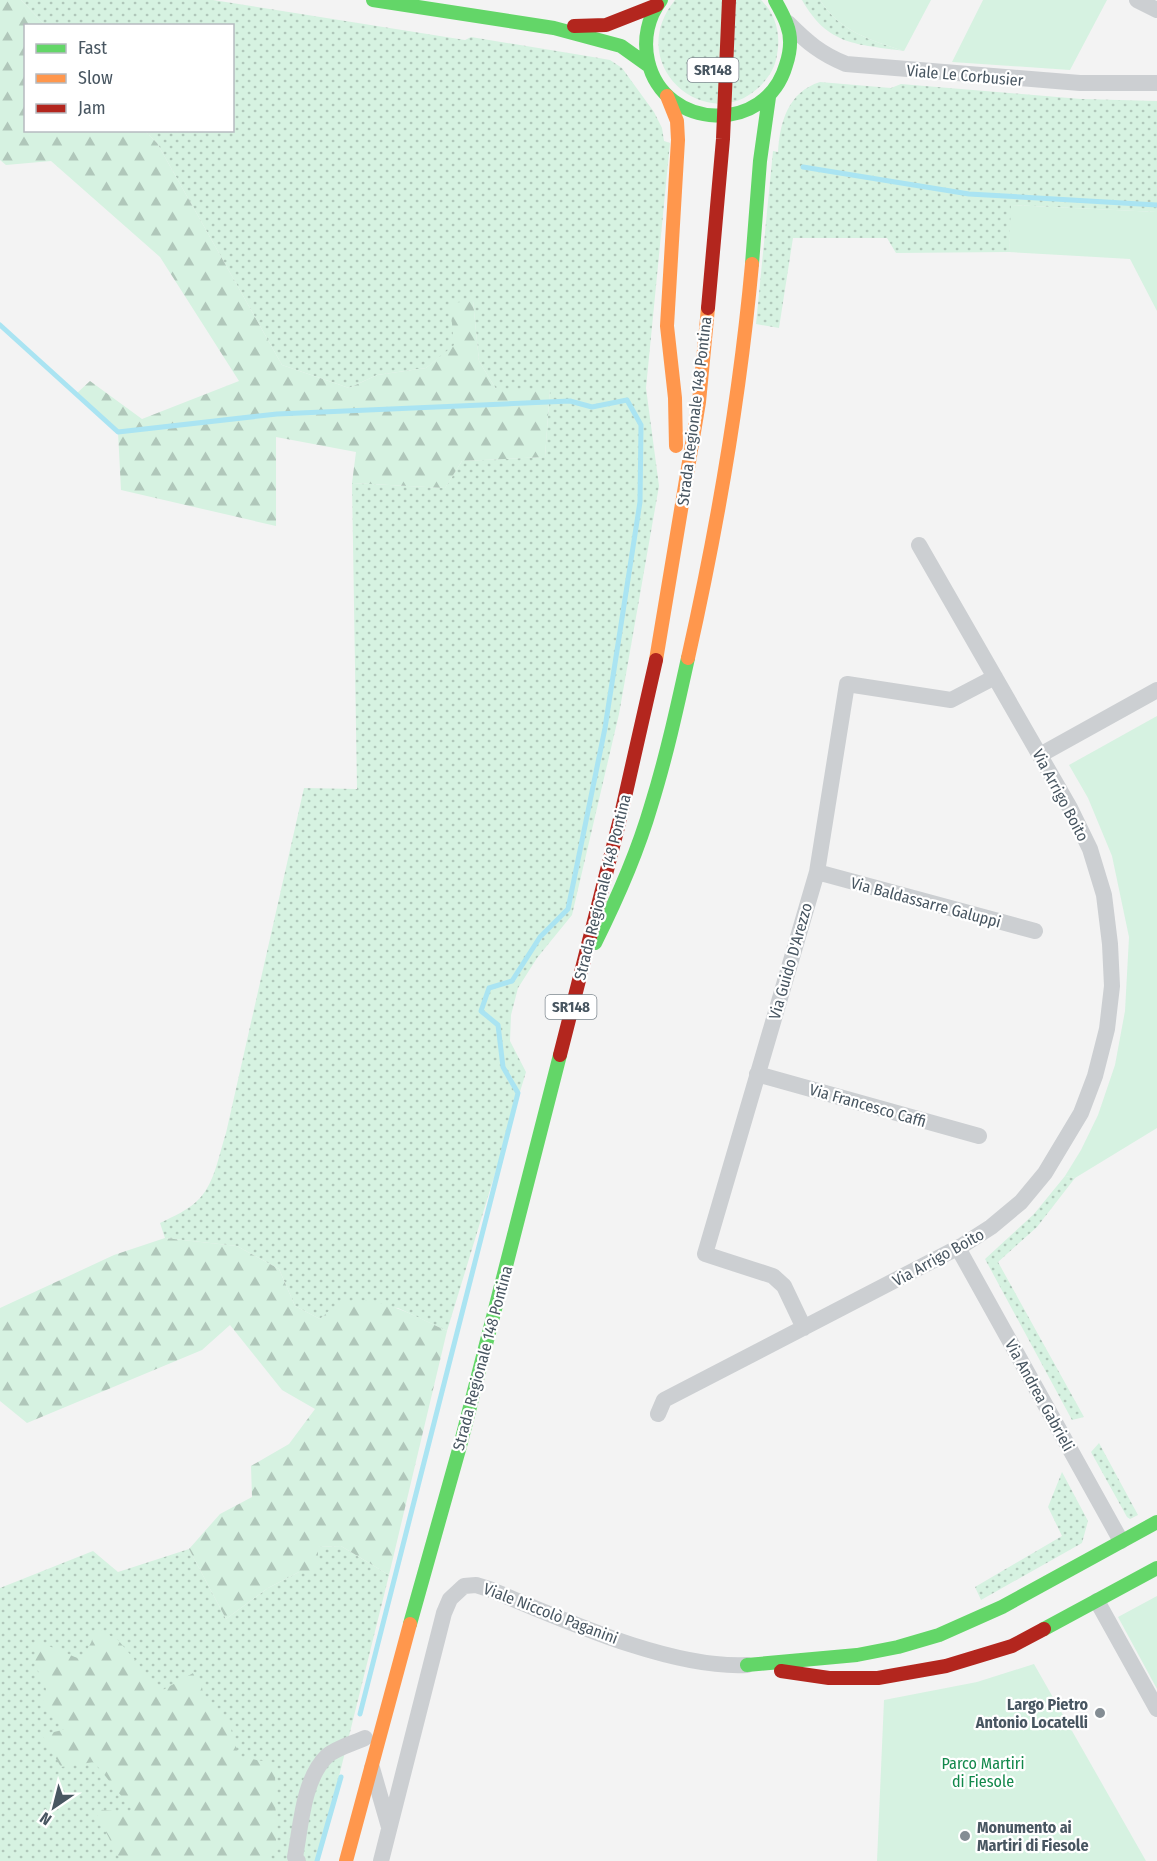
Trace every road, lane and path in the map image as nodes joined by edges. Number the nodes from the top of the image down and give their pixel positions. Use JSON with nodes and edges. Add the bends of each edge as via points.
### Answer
{"nodes":[{"id":1,"x":373,"y":0,"type":"edge"},
{"id":2,"x":716,"y":0,"type":"edge"},
{"id":3,"x":729,"y":0,"type":"edge"},
{"id":4,"x":775,"y":0,"type":"edge"},
{"id":5,"x":1137,"y":0,"type":"edge"},
{"id":6,"x":659,"y":2,"type":"edge"},
{"id":7,"x":1157,"y":10,"type":"edge"},
{"id":8,"x":788,"y":23,"type":"junction"},
{"id":9,"x":554,"y":28,"type":"junction"},
{"id":10,"x":649,"y":66,"type":"junction"},
{"id":11,"x":1157,"y":83,"type":"edge"},
{"id":12,"x":667,"y":96,"type":"junction"},
{"id":13,"x":769,"y":97,"type":"junction"},
{"id":14,"x":717,"y":140,"type":"junction"},
{"id":15,"x":703,"y":210,"type":"dead end"},
{"id":16,"x":685,"y":374,"type":"dead end"},
{"id":17,"x":919,"y":545,"type":"dead end"},
{"id":18,"x":995,"y":677,"type":"junction"},
{"id":19,"x":1157,"y":690,"type":"edge"},
{"id":20,"x":631,"y":708,"type":"dead end"},
{"id":21,"x":1040,"y":755,"type":"junction"},
{"id":22,"x":817,"y":872,"type":"junction"},
{"id":23,"x":1035,"y":932,"type":"dead end"},
{"id":24,"x":579,"y":974,"type":"junction"},
{"id":25,"x":562,"y":992,"type":"dead end"},
{"id":26,"x":553,"y":1026,"type":"dead end"},
{"id":27,"x":757,"y":1074,"type":"junction"},
{"id":28,"x":979,"y":1136,"type":"dead end"},
{"id":29,"x":958,"y":1248,"type":"junction"},
{"id":30,"x":489,"y":1276,"type":"dead end"},
{"id":31,"x":804,"y":1328,"type":"junction"},
{"id":32,"x":658,"y":1414,"type":"dead end"},
{"id":33,"x":1157,"y":1522,"type":"edge"},
{"id":34,"x":1121,"y":1542,"type":"junction"},
{"id":35,"x":1157,"y":1568,"type":"edge"},
{"id":36,"x":1097,"y":1600,"type":"junction"},
{"id":37,"x":747,"y":1665,"type":"junction"},
{"id":38,"x":377,"y":1693,"type":"dead end"},
{"id":39,"x":1157,"y":1709,"type":"edge"},
{"id":40,"x":365,"y":1738,"type":"junction"},
{"id":41,"x":371,"y":1764,"type":"junction"},
{"id":42,"x":389,"y":1828,"type":"junction"},
{"id":43,"x":294,"y":1860,"type":"edge"},
{"id":44,"x":333,"y":1861,"type":"edge"},
{"id":45,"x":346,"y":1861,"type":"edge"},
{"id":46,"x":381,"y":1861,"type":"edge"}],
"edges":[{"from":1,"to":9,"type":"main road"},
{"from":2,"to":14,"type":"main road","name":"Strada Regionale 148 Pontina","number":"SR148"},
{"from":3,"to":14,"type":"main road","name":"Strada Regionale 148 Pontina","number":"SR148"},
{"from":4,"to":8,"type":"main road"},
{"from":5,"to":7,"type":"street"},
{"from":6,"to":9,"type":"main road","via":[[606,25]]},
{"from":6,"to":10,"type":"main road","via":[[646,34]]},
{"from":8,"to":11,"type":"street","name":"Viale Le Corbusier","via":[[827,57],[846,64],[1069,82]]},
{"from":8,"to":13,"type":"main road","via":[[788,66]]},
{"from":9,"to":10,"type":"main road","via":[[621,46]]},
{"from":10,"to":12,"type":"main road"},
{"from":12,"to":13,"type":"main road","via":[[691,111],[718,117],[754,108]]},
{"from":12,"to":16,"type":"main road","name":"Strada Regionale 148 Pontina","via":[[677,121],[678,137],[667,326],[675,398],[675,452]]},
{"from":13,"to":24,"type":"main road","via":[[731,433],[702,600],[657,789],[614,904]]},
{"from":14,"to":15,"type":"main road","name":"Strada Regionale 148 Pontina","number":"SR148"},
{"from":14,"to":24,"type":"main road","name":"Strada Regionale 148 Pontina","number":"SR148","via":[[699,402],[658,653]]},
{"from":17,"to":18,"type":"street","name":"Via Arrigo Boito"},
{"from":18,"to":21,"type":"street","name":"Via Arrigo Boito"},
{"from":18,"to":22,"type":"street","name":"Via Guido D'Arezzo","via":[[951,700],[847,684]]},
{"from":19,"to":21,"type":"street"},
{"from":20,"to":25,"type":"main road","name":"Strada Regionale 148 Pontina","number":"SR148","via":[[610,812]]},
{"from":21,"to":29,"type":"street","name":"Via Arrigo Boito","via":[[1090,849],[1104,895],[1112,986],[1107,1029],[1082,1113],[1045,1173],[1021,1202]]},
{"from":22,"to":23,"type":"street","name":"Via Baldassarre Galuppi"},
{"from":22,"to":27,"type":"street","name":"Via Guido D'Arezzo"},
{"from":24,"to":41,"type":"main road","name":"Strada Regionale 148 Pontina","number":"SR148","via":[[460,1446]]},
{"from":26,"to":30,"type":"main road","name":"Strada Regionale 148 Pontina","number":"SR148"},
{"from":27,"to":28,"type":"street","name":"Via Francesco Caffi"},
{"from":27,"to":31,"type":"street","name":"Via Guido D'Arezzo","via":[[705,1254],[773,1276],[783,1286]]},
{"from":29,"to":31,"type":"street","name":"Via Arrigo Boito"},
{"from":29,"to":34,"type":"street","name":"Via Andrea Gabrieli"},
{"from":31,"to":32,"type":"street","name":"Via Arrigo Boito","via":[[664,1400]]},
{"from":33,"to":34,"type":"main road","name":"Viale Niccolò Paganini"},
{"from":34,"to":37,"type":"main road","name":"Viale Niccolò Paganini","via":[[1004,1611],[949,1632],[845,1657]]},
{"from":35,"to":36,"type":"main road","name":"Viale Niccolò Paganini"},
{"from":36,"to":37,"type":"main road","name":"Viale Niccolò Paganini","via":[[946,1666],[878,1678],[821,1677]]},
{"from":36,"to":39,"type":"street"},
{"from":37,"to":42,"type":"street","name":"Viale Niccolò Paganini","via":[[714,1665],[672,1655],[598,1632],[489,1589],[476,1585],[459,1588],[444,1613]]},
{"from":38,"to":40,"type":"main road"},
{"from":40,"to":43,"type":"street","via":[[328,1754],[316,1770]]},
{"from":40,"to":44,"type":"main road"},
{"from":41,"to":42,"type":"street"},
{"from":41,"to":45,"type":"main road","name":"Strada Regionale 148 Pontina","number":"SR148"},
{"from":42,"to":46,"type":"street"}]}
